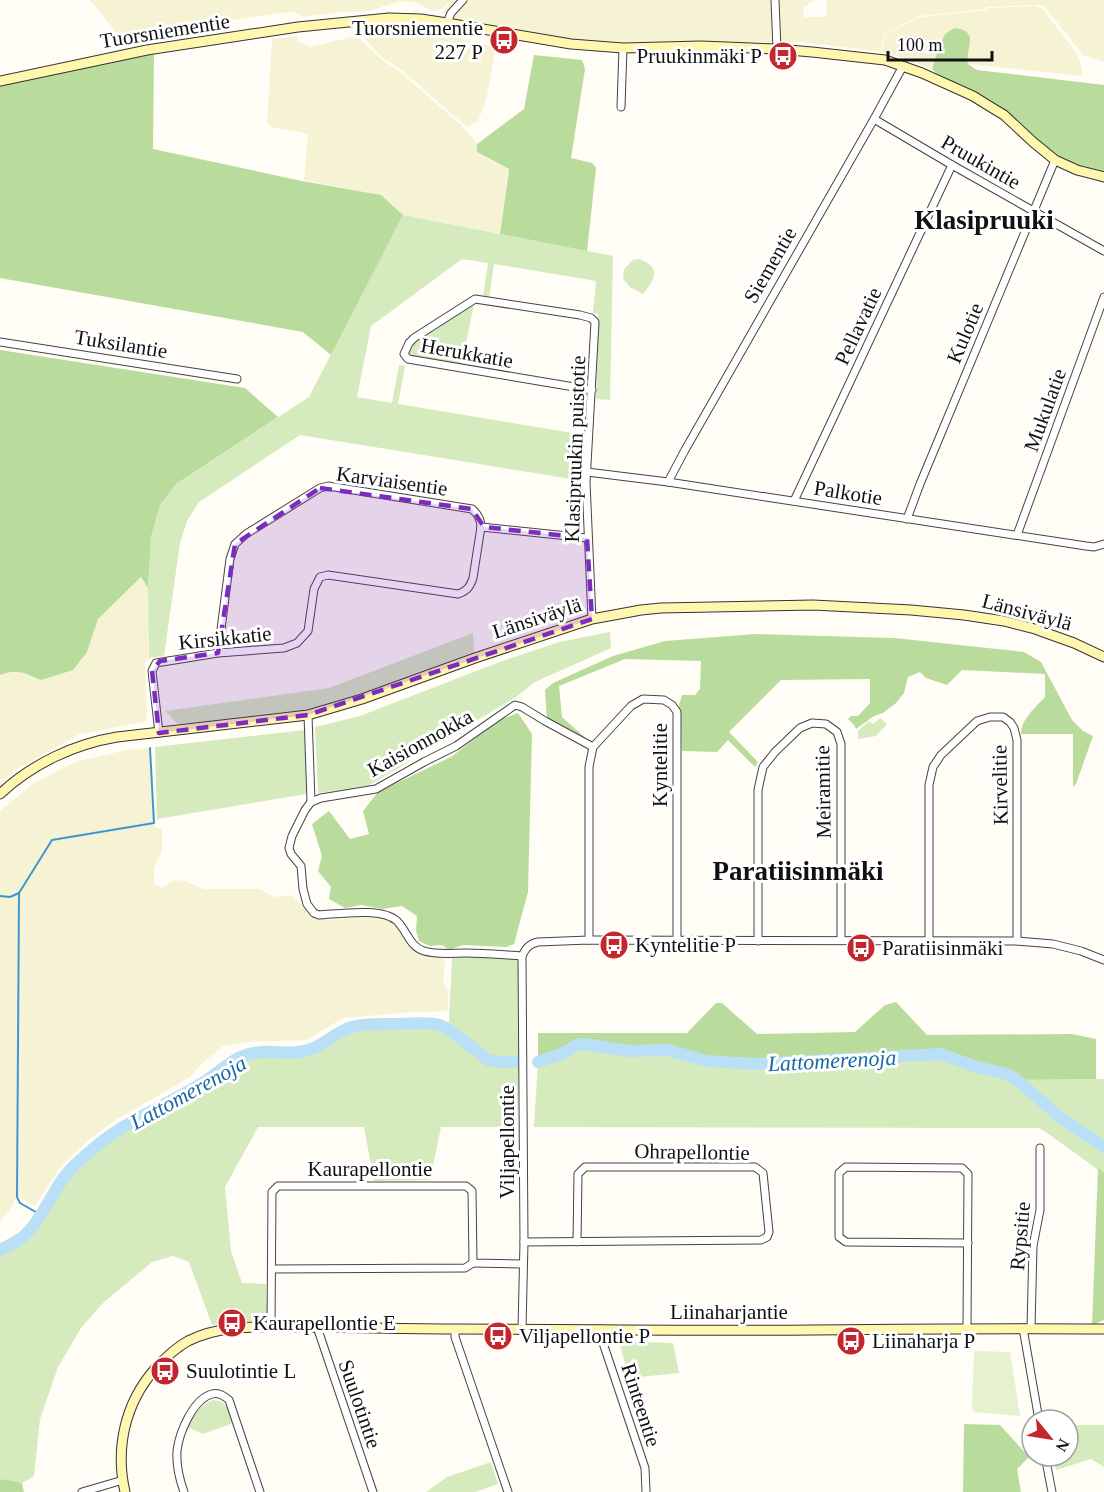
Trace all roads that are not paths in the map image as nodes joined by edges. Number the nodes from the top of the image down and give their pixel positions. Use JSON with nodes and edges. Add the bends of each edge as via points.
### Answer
{"nodes":[{"id":1,"x":463,"y":0,"type":"edge"},
{"id":2,"x":775,"y":0,"type":"edge"},
{"id":3,"x":447,"y":23,"type":"junction"},
{"id":4,"x":622,"y":48,"type":"junction"},
{"id":5,"x":777,"y":49,"type":"junction"},
{"id":6,"x":903,"y":66,"type":"junction"},
{"id":7,"x":0,"y":81,"type":"edge"},
{"id":8,"x":621,"y":107,"type":"dead end"},
{"id":9,"x":874,"y":119,"type":"junction"},
{"id":10,"x":1055,"y":160,"type":"junction"},
{"id":11,"x":952,"y":165,"type":"junction"},
{"id":12,"x":1104,"y":177,"type":"edge"},
{"id":13,"x":1033,"y":211,"type":"junction"},
{"id":14,"x":1104,"y":251,"type":"edge"},
{"id":15,"x":1104,"y":297,"type":"edge"},
{"id":16,"x":591,"y":318,"type":"joint"},
{"id":17,"x":0,"y":342,"type":"edge"},
{"id":18,"x":237,"y":380,"type":"dead end"},
{"id":19,"x":592,"y":390,"type":"junction"},
{"id":20,"x":587,"y":472,"type":"junction"},
{"id":21,"x":668,"y":482,"type":"junction"},
{"id":22,"x":794,"y":501,"type":"junction"},
{"id":23,"x":907,"y":519,"type":"junction"},
{"id":24,"x":481,"y":527,"type":"junction"},
{"id":25,"x":1017,"y":535,"type":"junction"},
{"id":26,"x":587,"y":538,"type":"junction"},
{"id":27,"x":1104,"y":544,"type":"edge"},
{"id":28,"x":592,"y":619,"type":"junction"},
{"id":29,"x":218,"y":653,"type":"junction"},
{"id":30,"x":1104,"y":657,"type":"edge"},
{"id":31,"x":308,"y":715,"type":"junction"},
{"id":32,"x":159,"y":733,"type":"junction"},
{"id":33,"x":592,"y":747,"type":"junction"},
{"id":34,"x":0,"y":794,"type":"edge"},
{"id":35,"x":311,"y":802,"type":"junction"},
{"id":36,"x":589,"y":940,"type":"junction"},
{"id":37,"x":678,"y":940,"type":"junction"},
{"id":38,"x":841,"y":940,"type":"junction"},
{"id":39,"x":929,"y":940,"type":"junction"},
{"id":40,"x":758,"y":941,"type":"junction"},
{"id":41,"x":1017,"y":941,"type":"junction"},
{"id":42,"x":522,"y":956,"type":"junction"},
{"id":43,"x":1104,"y":960,"type":"edge"},
{"id":44,"x":1040,"y":1148,"type":"dead end"},
{"id":45,"x":524,"y":1242,"type":"junction"},
{"id":46,"x":577,"y":1242,"type":"junction"},
{"id":47,"x":968,"y":1243,"type":"junction"},
{"id":48,"x":473,"y":1263,"type":"junction"},
{"id":49,"x":523,"y":1264,"type":"junction"},
{"id":50,"x":272,"y":1269,"type":"junction"},
{"id":51,"x":271,"y":1327,"type":"junction"},
{"id":52,"x":317,"y":1327,"type":"junction"},
{"id":53,"x":1027,"y":1328,"type":"junction"},
{"id":54,"x":455,"y":1329,"type":"junction"},
{"id":55,"x":522,"y":1329,"type":"junction"},
{"id":56,"x":601,"y":1329,"type":"junction"},
{"id":57,"x":967,"y":1329,"type":"junction"},
{"id":58,"x":1104,"y":1329,"type":"edge"},
{"id":59,"x":1037,"y":1408,"type":"edge"},
{"id":60,"x":1047,"y":1468,"type":"edge"},
{"id":61,"x":123,"y":1480,"type":"junction"},
{"id":62,"x":82,"y":1492,"type":"edge"},
{"id":63,"x":125,"y":1492,"type":"edge"},
{"id":64,"x":184,"y":1492,"type":"edge"},
{"id":65,"x":260,"y":1492,"type":"edge"},
{"id":66,"x":373,"y":1492,"type":"edge"},
{"id":67,"x":508,"y":1492,"type":"edge"},
{"id":68,"x":646,"y":1492,"type":"edge"},
{"id":69,"x":1052,"y":1492,"type":"edge"}],
"edges":[{"from":1,"to":3,"type":"street"},
{"from":2,"to":5,"type":"street"},
{"from":3,"to":4,"type":"main road","name":"Tuorsniementie","via":[[562,43]]},
{"from":3,"to":7,"type":"main road","name":"Tuorsniementie","via":[[389,18],[308,26],[147,50]]},
{"from":4,"to":5,"type":"main road","name":"Tuorsniementie"},
{"from":4,"to":8,"type":"street"},
{"from":5,"to":6,"type":"main road","name":"Tuorsniementie","via":[[865,57]]},
{"from":6,"to":9,"type":"street","name":"Siementie"},
{"from":6,"to":10,"type":"main road","name":"Tuorsniementie","via":[[984,102]]},
{"from":9,"to":11,"type":"street","name":"Pruukintie"},
{"from":9,"to":21,"type":"street","name":"Siementie"},
{"from":10,"to":12,"type":"main road","name":"Tuorsniementie"},
{"from":10,"to":13,"type":"street","name":"Kulotie"},
{"from":11,"to":13,"type":"street","name":"Pruukintie"},
{"from":11,"to":22,"type":"street","name":"Pellavatie"},
{"from":13,"to":14,"type":"street","name":"Pruukintie"},
{"from":13,"to":23,"type":"street","name":"Kulotie"},
{"from":15,"to":25,"type":"street","name":"Mukulatie"},
{"from":16,"to":19,"type":"street","name":"Klasipruukin puistotie","via":[[595,322]]},
{"from":16,"to":19,"type":"street","name":"Herukkatie","via":[[475,299],[414,338],[404,354],[408,359]]},
{"from":17,"to":18,"type":"street","name":"Tuksilantie"},
{"from":19,"to":20,"type":"street","name":"Klasipruukin puistotie"},
{"from":20,"to":21,"type":"street","name":"Palkotie"},
{"from":20,"to":26,"type":"street","name":"Klasipruukin puistotie"},
{"from":21,"to":22,"type":"street","name":"Palkotie"},
{"from":22,"to":23,"type":"street","name":"Palkotie"},
{"from":23,"to":25,"type":"street","name":"Palkotie"},
{"from":24,"to":26,"type":"street"},
{"from":24,"to":29,"type":"street","name":"Kirsikkatie","via":[[473,578],[466,591],[458,594],[328,576],[320,578],[314,589],[308,631],[297,643],[284,648]]},
{"from":24,"to":29,"type":"street","name":"Karviaisentie","via":[[478,514],[472,509],[328,486],[320,488],[235,544]]},
{"from":25,"to":27,"type":"street","name":"Palkotie","via":[[1094,547]]},
{"from":26,"to":28,"type":"street","name":"Klasipruukin puistotie"},
{"from":28,"to":30,"type":"main road","name":"Länsiväylä","via":[[661,608],[813,605],[911,610],[1020,625]]},
{"from":28,"to":31,"type":"main road","name":"Länsiväylä"},
{"from":29,"to":32,"type":"street","name":"Kirsikkatie","via":[[159,661],[153,667]]},
{"from":31,"to":32,"type":"main road","name":"Länsiväylä"},
{"from":31,"to":35,"type":"street"},
{"from":32,"to":34,"type":"main road","name":"Länsiväylä","via":[[106,739],[72,749],[27,772]]},
{"from":33,"to":35,"type":"street","name":"Kaisionnokka","via":[[515,705],[456,746],[376,789]]},
{"from":33,"to":36,"type":"street"},
{"from":33,"to":37,"type":"street","name":"Kyntelitie","via":[[631,706],[643,699],[664,700],[677,712]]},
{"from":35,"to":42,"type":"street","via":[[289,848],[301,866],[307,904],[314,913],[387,915],[423,951]]},
{"from":36,"to":37,"type":"street"},
{"from":36,"to":42,"type":"street","via":[[538,942],[526,948]]},
{"from":37,"to":40,"type":"street"},
{"from":38,"to":39,"type":"street"},
{"from":38,"to":40,"type":"street"},
{"from":38,"to":40,"type":"street","name":"Meiramitie","via":[[841,744],[837,732],[826,724],[812,723],[800,728],[775,752],[764,767],[758,790]]},
{"from":39,"to":41,"type":"street"},
{"from":39,"to":41,"type":"street","name":"Kirvelitie","via":[[929,785],[933,767],[977,721],[1003,717],[1014,728],[1017,740]]},
{"from":41,"to":43,"type":"street","via":[[1053,944]]},
{"from":42,"to":45,"type":"street","name":"Viljapellontie"},
{"from":44,"to":53,"type":"street","name":"Rypsitie","via":[[1040,1210],[1033,1246]]},
{"from":45,"to":46,"type":"street","name":"Ohrapellontie"},
{"from":45,"to":49,"type":"street","name":"Viljapellontie"},
{"from":46,"to":46,"type":"street","name":"Ohrapellontie","via":[[761,1240],[769,1232],[763,1173],[755,1167],[585,1167],[578,1174]]},
{"from":47,"to":47,"type":"street","via":[[968,1174],[962,1168],[846,1167],[839,1173],[839,1237],[846,1242]]},
{"from":47,"to":57,"type":"street"},
{"from":48,"to":49,"type":"street"},
{"from":48,"to":50,"type":"street","via":[[465,1268]]},
{"from":48,"to":50,"type":"street","name":"Kaurapellontie","via":[[472,1191],[466,1186],[278,1186],[272,1192]]},
{"from":49,"to":55,"type":"street","name":"Viljapellontie"},
{"from":50,"to":51,"type":"street","name":"Kaurapellontie"},
{"from":51,"to":52,"type":"main road","name":"Liinaharjantie"},
{"from":51,"to":61,"type":"main road","name":"Liinaharjantie","via":[[214,1332],[189,1340],[162,1360],[134,1399],[127,1417]]},
{"from":52,"to":54,"type":"main road","name":"Liinaharjantie"},
{"from":52,"to":66,"type":"street","name":"Suulotintie"},
{"from":53,"to":57,"type":"main road","name":"Liinaharjantie"},
{"from":53,"to":58,"type":"main road","name":"Liinaharjantie"},
{"from":53,"to":59,"type":"street","name":"Rypsitie"},
{"from":54,"to":55,"type":"main road","name":"Liinaharjantie"},
{"from":54,"to":67,"type":"street"},
{"from":55,"to":56,"type":"main road","name":"Liinaharjantie"},
{"from":56,"to":57,"type":"main road","name":"Liinaharjantie"},
{"from":56,"to":68,"type":"street","name":"Rinteentie","via":[[645,1468]]},
{"from":60,"to":69,"type":"street"},
{"from":61,"to":62,"type":"street"},
{"from":61,"to":63,"type":"main road","name":"Liinaharjantie"},
{"from":64,"to":65,"type":"street","via":[[177,1472],[180,1436],[189,1416],[202,1400],[213,1394],[229,1400]]}]}
